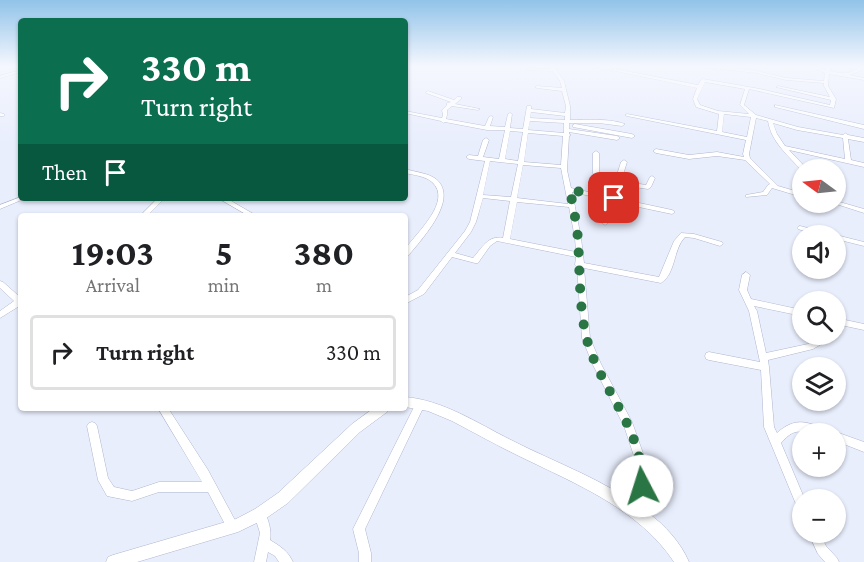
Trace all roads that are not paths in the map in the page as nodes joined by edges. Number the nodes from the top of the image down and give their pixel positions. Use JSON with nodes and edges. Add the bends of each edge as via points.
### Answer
{"nodes":[{"id":1,"x":428,"y":92,"type":"dead end"},
{"id":2,"x":564,"y":92,"type":"edge"},
{"id":3,"x":698,"y":92,"type":"edge"},
{"id":4,"x":746,"y":92,"type":"edge"},
{"id":5,"x":794,"y":92,"type":"edge"},
{"id":6,"x":802,"y":92,"type":"edge"},
{"id":7,"x":829,"y":92,"type":"edge"},
{"id":8,"x":459,"y":98,"type":"dead end"},
{"id":9,"x":834,"y":99,"type":"junction"},
{"id":10,"x":451,"y":103,"type":"junction"},
{"id":11,"x":777,"y":106,"type":"dead end"},
{"id":12,"x":832,"y":107,"type":"junction"},
{"id":13,"x":478,"y":109,"type":"dead end"},
{"id":14,"x":722,"y":112,"type":"junction"},
{"id":15,"x":408,"y":113,"type":"edge"},
{"id":16,"x":510,"y":114,"type":"dead end"},
{"id":17,"x":627,"y":116,"type":"dead end"},
{"id":18,"x":754,"y":116,"type":"junction"},
{"id":19,"x":491,"y":117,"type":"dead end"},
{"id":20,"x":527,"y":118,"type":"junction"},
{"id":21,"x":770,"y":120,"type":"junction"},
{"id":22,"x":830,"y":120,"type":"junction"},
{"id":23,"x":443,"y":121,"type":"junction"},
{"id":24,"x":622,"y":124,"type":"dead end"},
{"id":25,"x":568,"y":125,"type":"junction"},
{"id":26,"x":864,"y":127,"type":"edge"},
{"id":27,"x":487,"y":128,"type":"junction"},
{"id":28,"x":508,"y":130,"type":"junction"},
{"id":29,"x":525,"y":132,"type":"junction"},
{"id":30,"x":719,"y":133,"type":"junction"},
{"id":31,"x":845,"y":135,"type":"junction"},
{"id":32,"x":630,"y":138,"type":"dead end"},
{"id":33,"x":749,"y":139,"type":"junction"},
{"id":34,"x":486,"y":140,"type":"dead end"},
{"id":35,"x":864,"y":140,"type":"edge"},
{"id":36,"x":784,"y":147,"type":"junction"},
{"id":37,"x":656,"y":151,"type":"dead end"},
{"id":38,"x":596,"y":153,"type":"dead end"},
{"id":39,"x":469,"y":157,"type":"dead end"},
{"id":40,"x":484,"y":158,"type":"junction"},
{"id":41,"x":747,"y":159,"type":"junction"},
{"id":42,"x":795,"y":159,"type":"edge"},
{"id":43,"x":502,"y":160,"type":"junction"},
{"id":44,"x":848,"y":161,"type":"junction"},
{"id":45,"x":624,"y":162,"type":"dead end"},
{"id":46,"x":521,"y":163,"type":"junction"},
{"id":47,"x":864,"y":165,"type":"edge"},
{"id":48,"x":564,"y":167,"type":"junction"},
{"id":49,"x":408,"y":172,"type":"edge"},
{"id":50,"x":652,"y":178,"type":"dead end"},
{"id":51,"x":620,"y":181,"type":"junction"},
{"id":52,"x":775,"y":186,"type":"junction"},
{"id":53,"x":570,"y":190,"type":"junction"},
{"id":54,"x":792,"y":192,"type":"edge"},
{"id":55,"x":480,"y":196,"type":"junction"},
{"id":56,"x":748,"y":196,"type":"dead end"},
{"id":57,"x":614,"y":198,"type":"junction"},
{"id":58,"x":18,"y":200,"type":"edge"},
{"id":59,"x":515,"y":200,"type":"junction"},
{"id":60,"x":159,"y":201,"type":"edge"},
{"id":61,"x":226,"y":201,"type":"edge"},
{"id":62,"x":573,"y":206,"type":"junction"},
{"id":63,"x":846,"y":206,"type":"edge"},
{"id":64,"x":0,"y":207,"type":"edge"},
{"id":65,"x":864,"y":211,"type":"edge"},
{"id":66,"x":672,"y":212,"type":"dead end"},
{"id":67,"x":147,"y":213,"type":"edge"},
{"id":68,"x":248,"y":213,"type":"edge"},
{"id":69,"x":605,"y":223,"type":"dead end"},
{"id":70,"x":506,"y":240,"type":"junction"},
{"id":71,"x":846,"y":240,"type":"edge"},
{"id":72,"x":720,"y":244,"type":"dead end"},
{"id":73,"x":864,"y":244,"type":"edge"},
{"id":74,"x":408,"y":250,"type":"edge"},
{"id":75,"x":450,"y":254,"type":"junction"},
{"id":76,"x":579,"y":260,"type":"junction"},
{"id":77,"x":746,"y":275,"type":"dead end"},
{"id":78,"x":0,"y":284,"type":"edge"},
{"id":79,"x":18,"y":299,"type":"edge"},
{"id":80,"x":408,"y":299,"type":"edge"},
{"id":81,"x":18,"y":302,"type":"edge"},
{"id":82,"x":750,"y":302,"type":"junction"},
{"id":83,"x":792,"y":311,"type":"edge"},
{"id":84,"x":0,"y":315,"type":"edge"},
{"id":85,"x":846,"y":323,"type":"edge"},
{"id":86,"x":864,"y":327,"type":"edge"},
{"id":87,"x":813,"y":345,"type":"edge"},
{"id":88,"x":709,"y":356,"type":"dead end"},
{"id":89,"x":764,"y":362,"type":"junction"},
{"id":90,"x":408,"y":402,"type":"edge"},
{"id":91,"x":420,"y":404,"type":"junction"},
{"id":92,"x":165,"y":411,"type":"edge"},
{"id":93,"x":379,"y":411,"type":"edge"},
{"id":94,"x":92,"y":426,"type":"dead end"},
{"id":95,"x":792,"y":428,"type":"edge"},
{"id":96,"x":846,"y":441,"type":"edge"},
{"id":97,"x":775,"y":442,"type":"junction"},
{"id":98,"x":864,"y":447,"type":"edge"},
{"id":99,"x":211,"y":487,"type":"junction"},
{"id":100,"x":795,"y":489,"type":"edge"},
{"id":101,"x":628,"y":507,"type":"junction"},
{"id":102,"x":260,"y":514,"type":"junction"},
{"id":103,"x":232,"y":526,"type":"junction"},
{"id":104,"x":265,"y":543,"type":"junction"},
{"id":105,"x":818,"y":543,"type":"edge"},
{"id":106,"x":113,"y":562,"type":"edge"},
{"id":107,"x":260,"y":562,"type":"edge"},
{"id":108,"x":287,"y":562,"type":"edge"},
{"id":109,"x":365,"y":562,"type":"edge"},
{"id":110,"x":682,"y":562,"type":"edge"},
{"id":111,"x":833,"y":562,"type":"edge"}],
"edges":[{"from":1,"to":10,"type":"street"},
{"from":2,"to":25,"type":"street"},
{"from":3,"to":14,"type":"street","via":[[695,103]]},
{"from":4,"to":18,"type":"street","via":[[742,105]]},
{"from":5,"to":12,"type":"street"},
{"from":6,"to":9,"type":"street"},
{"from":7,"to":9,"type":"street"},
{"from":8,"to":10,"type":"street"},
{"from":9,"to":12,"type":"street"},
{"from":10,"to":13,"type":"street"},
{"from":10,"to":23,"type":"street","via":[[444,110]]},
{"from":11,"to":22,"type":"street"},
{"from":12,"to":22,"type":"street"},
{"from":14,"to":18,"type":"street"},
{"from":14,"to":30,"type":"street"},
{"from":15,"to":23,"type":"street"},
{"from":16,"to":28,"type":"street"},
{"from":17,"to":30,"type":"street"},
{"from":18,"to":21,"type":"street"},
{"from":18,"to":33,"type":"street"},
{"from":19,"to":27,"type":"street"},
{"from":20,"to":25,"type":"street"},
{"from":20,"to":25,"type":"street","via":[[529,109]]},
{"from":20,"to":29,"type":"street"},
{"from":21,"to":31,"type":"street"},
{"from":21,"to":36,"type":"street","via":[[771,130]]},
{"from":22,"to":26,"type":"street"},
{"from":23,"to":27,"type":"street"},
{"from":24,"to":25,"type":"street","via":[[598,121]]},
{"from":25,"to":29,"type":"street"},
{"from":25,"to":32,"type":"street"},
{"from":25,"to":48,"type":"street"},
{"from":27,"to":28,"type":"street"},
{"from":28,"to":29,"type":"street"},
{"from":28,"to":43,"type":"street"},
{"from":29,"to":46,"type":"street"},
{"from":30,"to":33,"type":"street"},
{"from":31,"to":35,"type":"street"},
{"from":31,"to":44,"type":"street"},
{"from":33,"to":41,"type":"street"},
{"from":34,"to":40,"type":"street"},
{"from":36,"to":42,"type":"street"},
{"from":36,"to":44,"type":"street"},
{"from":37,"to":41,"type":"street","via":[[689,157],[717,154]]},
{"from":38,"to":51,"type":"street","via":[[597,179]]},
{"from":39,"to":40,"type":"street"},
{"from":40,"to":43,"type":"street"},
{"from":40,"to":55,"type":"street"},
{"from":41,"to":52,"type":"street"},
{"from":43,"to":46,"type":"street"},
{"from":44,"to":47,"type":"street"},
{"from":45,"to":51,"type":"street"},
{"from":46,"to":48,"type":"street"},
{"from":46,"to":59,"type":"street"},
{"from":48,"to":53,"type":"street"},
{"from":49,"to":74,"type":"street","via":[[430,178],[441,189],[442,196],[430,222]]},
{"from":50,"to":51,"type":"street","via":[[648,187]]},
{"from":51,"to":57,"type":"street"},
{"from":52,"to":54,"type":"street"},
{"from":52,"to":56,"type":"street","via":[[769,186],[763,195]]},
{"from":53,"to":57,"type":"street"},
{"from":53,"to":62,"type":"street"},
{"from":55,"to":59,"type":"street"},
{"from":55,"to":75,"type":"street","via":[[471,227]]},
{"from":57,"to":66,"type":"street"},
{"from":57,"to":69,"type":"street"},
{"from":58,"to":64,"type":"street"},
{"from":59,"to":62,"type":"street"},
{"from":59,"to":70,"type":"street"},
{"from":60,"to":67,"type":"street"},
{"from":61,"to":68,"type":"street"},
{"from":62,"to":76,"type":"street"},
{"from":63,"to":65,"type":"street"},
{"from":70,"to":75,"type":"street","via":[[492,240],[475,261]]},
{"from":70,"to":76,"type":"street"},
{"from":71,"to":73,"type":"street"},
{"from":72,"to":76,"type":"street","via":[[683,235],[661,280]]},
{"from":75,"to":80,"type":"street","via":[[421,292]]},
{"from":76,"to":101,"type":"street","via":[[586,338],[629,425],[640,459],[642,486]]},
{"from":77,"to":82,"type":"street","via":[[743,291]]},
{"from":78,"to":79,"type":"street"},
{"from":81,"to":84,"type":"street"},
{"from":82,"to":83,"type":"street"},
{"from":82,"to":89,"type":"street"},
{"from":85,"to":86,"type":"street"},
{"from":87,"to":89,"type":"street"},
{"from":88,"to":89,"type":"street"},
{"from":89,"to":97,"type":"street","via":[[768,416]]},
{"from":90,"to":91,"type":"main road"},
{"from":91,"to":101,"type":"main road"},
{"from":91,"to":109,"type":"street","via":[[359,529]]},
{"from":92,"to":99,"type":"street"},
{"from":93,"to":102,"type":"main road"},
{"from":94,"to":99,"type":"street","via":[[103,480],[111,492],[132,496],[159,487]]},
{"from":95,"to":97,"type":"street"},
{"from":96,"to":98,"type":"street"},
{"from":97,"to":100,"type":"street"},
{"from":99,"to":103,"type":"street"},
{"from":101,"to":110,"type":"main road","via":[[657,529]]},
{"from":102,"to":103,"type":"main road"},
{"from":102,"to":104,"type":"street"},
{"from":103,"to":106,"type":"main road"},
{"from":104,"to":107,"type":"street"},
{"from":104,"to":108,"type":"street"},
{"from":105,"to":111,"type":"street"}]}
